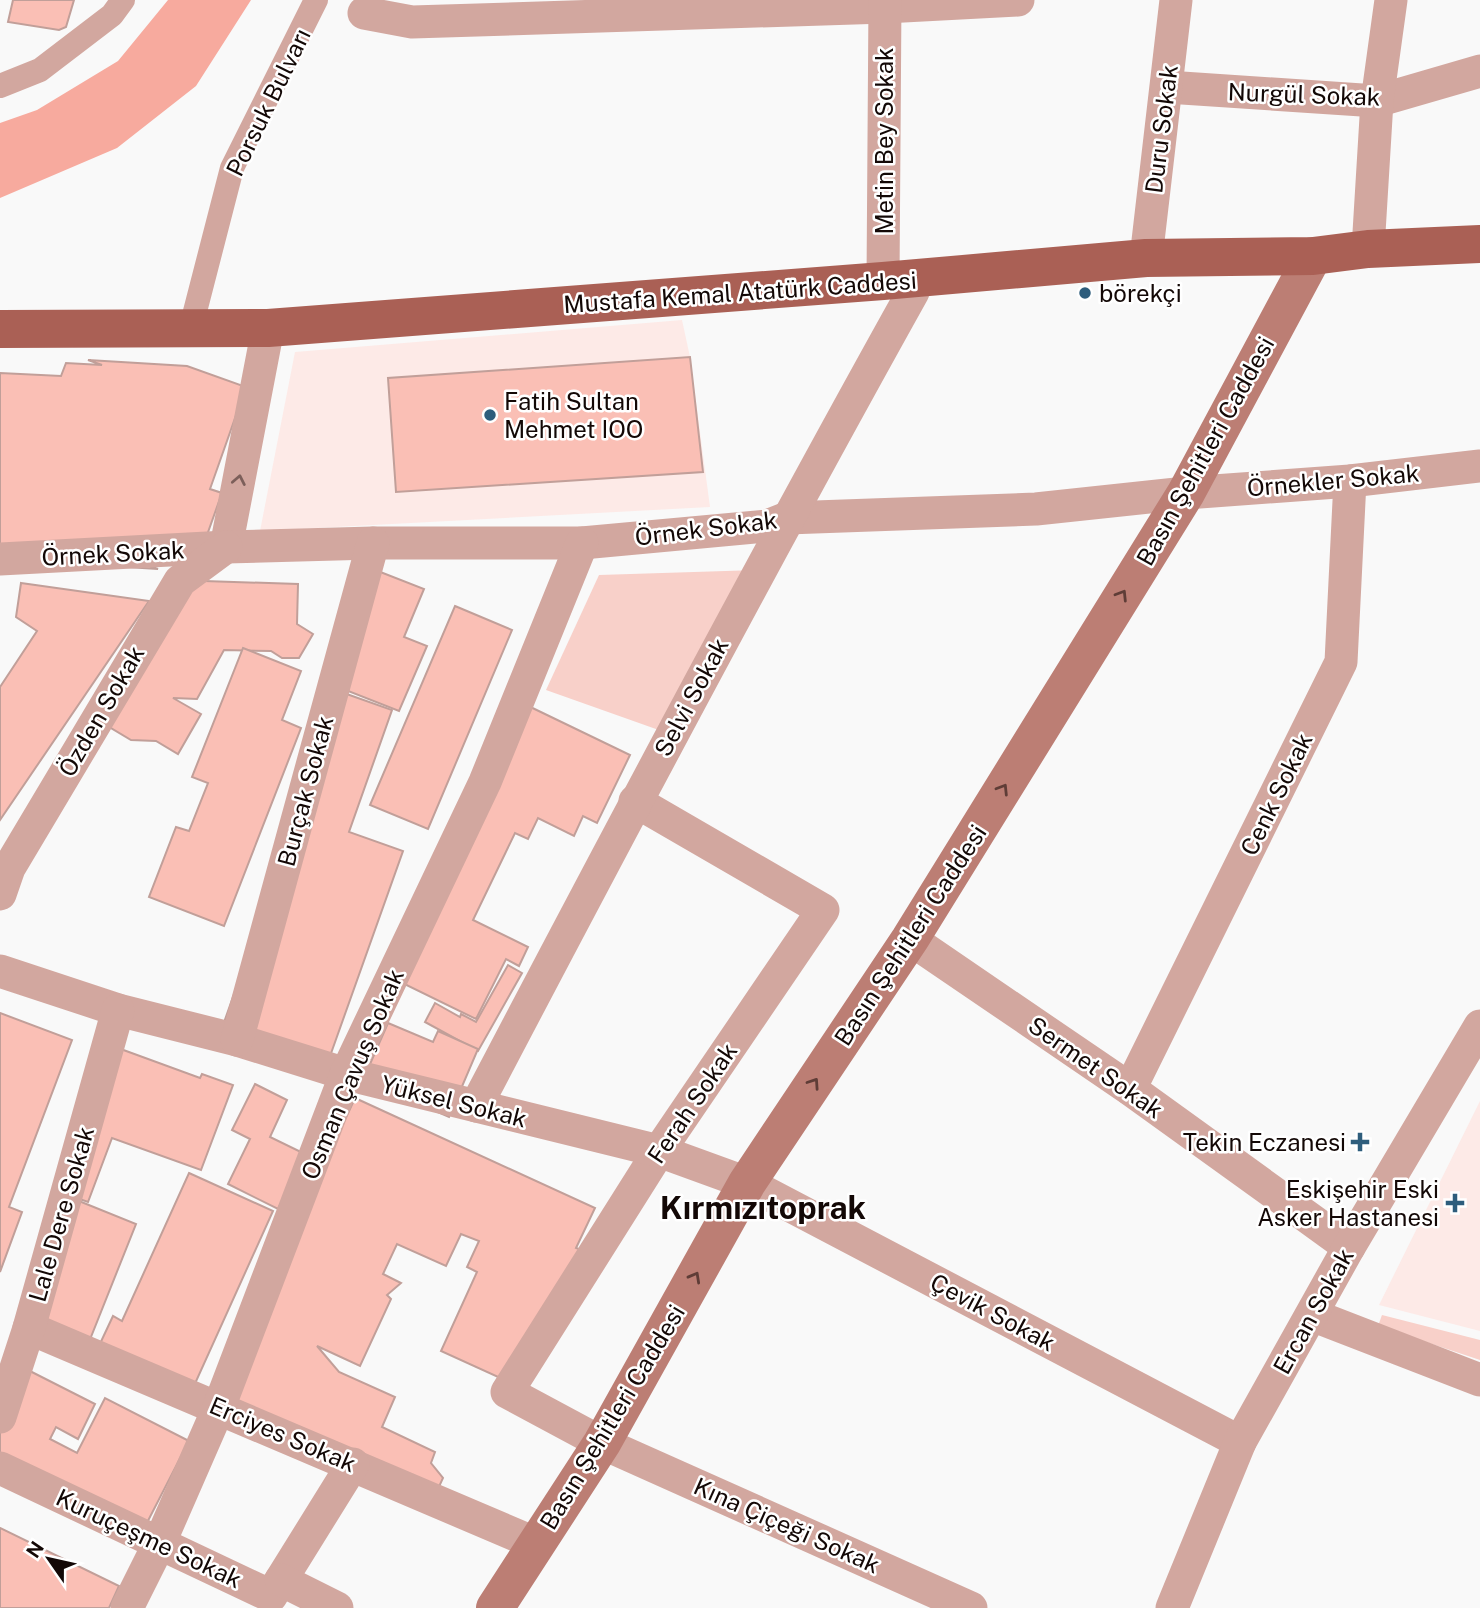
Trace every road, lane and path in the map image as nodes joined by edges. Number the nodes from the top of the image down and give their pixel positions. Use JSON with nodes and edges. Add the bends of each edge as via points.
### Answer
{"nodes":[{"id":1,"x":122,"y":0,"type":"edge"},
{"id":2,"x":1018,"y":0,"type":"edge"},
{"id":3,"x":1176,"y":0,"type":"edge"},
{"id":4,"x":1391,"y":0,"type":"edge"},
{"id":5,"x":313,"y":1,"type":"edge"},
{"id":6,"x":885,"y":4,"type":"edge"},
{"id":7,"x":364,"y":13,"type":"dead end"},
{"id":8,"x":1480,"y":71,"type":"edge"},
{"id":9,"x":0,"y":86,"type":"edge"},
{"id":10,"x":1167,"y":87,"type":"junction"},
{"id":11,"x":1377,"y":101,"type":"junction"},
{"id":12,"x":1480,"y":244,"type":"edge"},
{"id":13,"x":1367,"y":249,"type":"junction"},
{"id":14,"x":1314,"y":256,"type":"junction"},
{"id":15,"x":1146,"y":258,"type":"junction"},
{"id":16,"x":898,"y":287,"type":"junction"},
{"id":17,"x":191,"y":327,"type":"junction"},
{"id":18,"x":268,"y":328,"type":"junction"},
{"id":19,"x":0,"y":329,"type":"edge"},
{"id":20,"x":1480,"y":466,"type":"edge"},
{"id":21,"x":1350,"y":481,"type":"junction"},
{"id":22,"x":1186,"y":492,"type":"junction"},
{"id":23,"x":787,"y":518,"type":"junction"},
{"id":24,"x":373,"y":543,"type":"junction"},
{"id":25,"x":582,"y":543,"type":"junction"},
{"id":26,"x":226,"y":547,"type":"junction"},
{"id":27,"x":0,"y":559,"type":"edge"},
{"id":28,"x":635,"y":801,"type":"junction"},
{"id":29,"x":13,"y":836,"type":"edge"},
{"id":30,"x":0,"y":894,"type":"edge"},
{"id":31,"x":910,"y":939,"type":"junction"},
{"id":32,"x":0,"y":971,"type":"edge"},
{"id":33,"x":118,"y":1010,"type":"junction"},
{"id":34,"x":1480,"y":1026,"type":"edge"},
{"id":35,"x":237,"y":1040,"type":"junction"},
{"id":36,"x":346,"y":1074,"type":"junction"},
{"id":37,"x":1130,"y":1089,"type":"junction"},
{"id":38,"x":477,"y":1106,"type":"junction"},
{"id":39,"x":659,"y":1151,"type":"junction"},
{"id":40,"x":747,"y":1183,"type":"junction"},
{"id":41,"x":1349,"y":1247,"type":"junction"},
{"id":42,"x":1312,"y":1315,"type":"junction"},
{"id":43,"x":29,"y":1328,"type":"junction"},
{"id":44,"x":1480,"y":1380,"type":"edge"},
{"id":45,"x":219,"y":1407,"type":"junction"},
{"id":46,"x":0,"y":1417,"type":"edge"},
{"id":47,"x":1240,"y":1442,"type":"junction"},
{"id":48,"x":603,"y":1443,"type":"junction"},
{"id":49,"x":353,"y":1464,"type":"junction"},
{"id":50,"x":0,"y":1468,"type":"edge"},
{"id":51,"x":160,"y":1542,"type":"junction"},
{"id":52,"x":537,"y":1544,"type":"junction"},
{"id":53,"x":281,"y":1580,"type":"junction"},
{"id":54,"x":127,"y":1608,"type":"edge"},
{"id":55,"x":337,"y":1608,"type":"edge"},
{"id":56,"x":495,"y":1608,"type":"edge"},
{"id":57,"x":971,"y":1608,"type":"edge"},
{"id":58,"x":1172,"y":1608,"type":"edge"}],
"edges":[{"from":1,"to":9,"type":"street","via":[[112,15],[40,70]]},
{"from":2,"to":6,"type":"street"},
{"from":3,"to":10,"type":"street","name":"Duru Sokak"},
{"from":4,"to":11,"type":"street"},
{"from":5,"to":17,"type":"street","name":"Porsuk Bulvarı","via":[[232,167]]},
{"from":6,"to":7,"type":"street","via":[[412,22]]},
{"from":6,"to":16,"type":"street","name":"Metin Bey Sokak"},
{"from":8,"to":11,"type":"street","name":"Nurgül Sokak"},
{"from":10,"to":11,"type":"street","name":"Nurgül Sokak"},
{"from":10,"to":15,"type":"street","name":"Duru Sokak"},
{"from":11,"to":13,"type":"street"},
{"from":12,"to":13,"type":"main road","name":"Mustafa Kemal Atatürk Caddesi"},
{"from":13,"to":14,"type":"main road","name":"Mustafa Kemal Atatürk Caddesi"},
{"from":14,"to":15,"type":"main road","name":"Mustafa Kemal Atatürk Caddesi"},
{"from":14,"to":22,"type":"main road","name":"Basın Şehitleri Caddesi"},
{"from":15,"to":16,"type":"main road","name":"Mustafa Kemal Atatürk Caddesi"},
{"from":16,"to":18,"type":"main road","name":"Mustafa Kemal Atatürk Caddesi"},
{"from":16,"to":23,"type":"street","name":"Selvi Sokak"},
{"from":17,"to":18,"type":"main road","name":"Mustafa Kemal Atatürk Caddesi"},
{"from":17,"to":19,"type":"main road","name":"Mustafa Kemal Atatürk Caddesi"},
{"from":26,"to":18,"type":"street","one_way":true},
{"from":20,"to":21,"type":"street","name":"Örnekler Sokak"},
{"from":21,"to":22,"type":"street","name":"Örnekler Sokak"},
{"from":21,"to":37,"type":"street","name":"Cenk Sokak","via":[[1341,662]]},
{"from":22,"to":23,"type":"street","name":"Örnek Sokak","via":[[1036,509]]},
{"from":31,"to":22,"type":"main road","name":"Basın Şehitleri Caddesi","one_way":true},
{"from":23,"to":25,"type":"street","name":"Örnek Sokak","via":[[767,526]]},
{"from":23,"to":28,"type":"street","name":"Selvi Sokak"},
{"from":24,"to":25,"type":"street","name":"Örnek Sokak"},
{"from":24,"to":26,"type":"street","name":"Örnek Sokak"},
{"from":24,"to":35,"type":"street","name":"Burçak Sokak"},
{"from":25,"to":36,"type":"street","name":"Osman Çavuş Sokak","via":[[485,782]]},
{"from":26,"to":27,"type":"street","name":"Örnek Sokak"},
{"from":26,"to":29,"type":"street","name":"Özden Sokak","via":[[180,581]]},
{"from":28,"to":38,"type":"street","name":"Selvi Sokak"},
{"from":28,"to":39,"type":"street","name":"Ferah Sokak","via":[[823,910]]},
{"from":29,"to":30,"type":"street","name":"Özden Sokak"},
{"from":31,"to":37,"type":"street","name":"Sermet Sokak"},
{"from":40,"to":31,"type":"main road","name":"Basın Şehitleri Caddesi","one_way":true},
{"from":32,"to":33,"type":"street","name":"Yüksel Sokak"},
{"from":33,"to":35,"type":"street","name":"Yüksel Sokak"},
{"from":33,"to":43,"type":"street","name":"Lale Dere Sokak"},
{"from":34,"to":41,"type":"street","name":"Ercan Sokak"},
{"from":35,"to":36,"type":"street","name":"Yüksel Sokak"},
{"from":36,"to":38,"type":"street","name":"Yüksel Sokak"},
{"from":36,"to":45,"type":"street","name":"Osman Çavuş Sokak"},
{"from":37,"to":41,"type":"street","name":"Sermet Sokak"},
{"from":38,"to":39,"type":"street","name":"Yüksel Sokak"},
{"from":39,"to":40,"type":"street","name":"Yüksel Sokak"},
{"from":39,"to":48,"type":"street","name":"Ferah Sokak","via":[[508,1392]]},
{"from":40,"to":47,"type":"street","name":"Çevik Sokak"},
{"from":48,"to":40,"type":"main road","name":"Basın Şehitleri Caddesi","one_way":true},
{"from":41,"to":42,"type":"street","name":"Ercan Sokak"},
{"from":42,"to":44,"type":"street"},
{"from":42,"to":47,"type":"street","name":"Ercan Sokak"},
{"from":43,"to":45,"type":"street","name":"Erciyes Sokak"},
{"from":43,"to":46,"type":"street","name":"Lale Dere Sokak"},
{"from":45,"to":49,"type":"street","name":"Erciyes Sokak"},
{"from":45,"to":51,"type":"street","name":"Osman Çavuş Sokak"},
{"from":47,"to":58,"type":"street","name":"Ercan Sokak"},
{"from":48,"to":52,"type":"main road","name":"Basın Şehitleri Caddesi"},
{"from":48,"to":57,"type":"street","name":"Kına Çiçeği Sokak"},
{"from":49,"to":52,"type":"street","name":"Erciyes Sokak"},
{"from":49,"to":53,"type":"street","name":"Kuruçeşme Sokak"},
{"from":50,"to":51,"type":"street","name":"Kuruçeşme Sokak"},
{"from":51,"to":53,"type":"street","name":"Kuruçeşme Sokak","via":[[271,1596]]},
{"from":51,"to":54,"type":"street","name":"Osman Çavuş Sokak"},
{"from":52,"to":56,"type":"main road","name":"Basın Şehitleri Caddesi"},
{"from":53,"to":55,"type":"street"}]}
